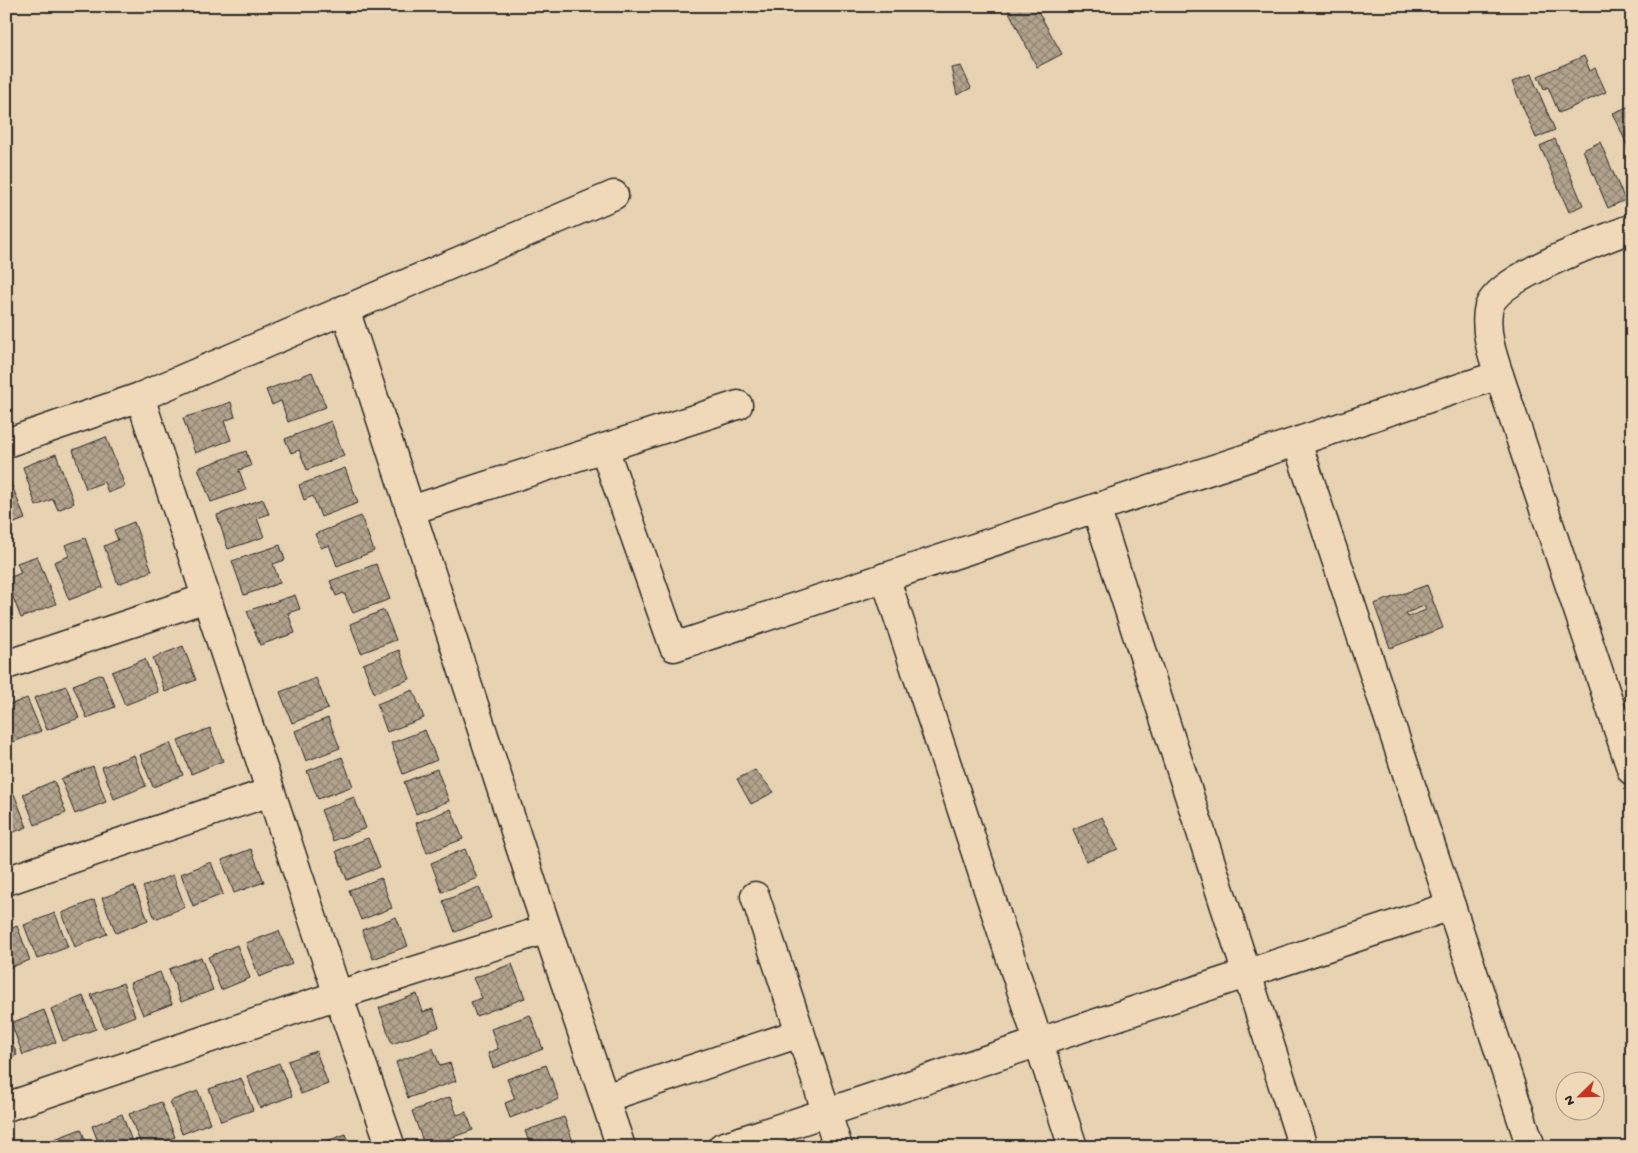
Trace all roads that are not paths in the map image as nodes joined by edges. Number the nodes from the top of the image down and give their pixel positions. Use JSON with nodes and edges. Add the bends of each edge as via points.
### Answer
{"nodes":[{"id":1,"x":614,"y":195,"type":"dead end"},
{"id":2,"x":1632,"y":228,"type":"edge"},
{"id":3,"x":345,"y":309,"type":"junction"},
{"id":4,"x":1498,"y":375,"type":"junction"},
{"id":5,"x":140,"y":397,"type":"junction"},
{"id":6,"x":738,"y":405,"type":"dead end"},
{"id":7,"x":1297,"y":442,"type":"junction"},
{"id":8,"x":6,"y":443,"type":"edge"},
{"id":9,"x":604,"y":448,"type":"junction"},
{"id":10,"x":1096,"y":508,"type":"junction"},
{"id":11,"x":411,"y":510,"type":"junction"},
{"id":12,"x":885,"y":577,"type":"junction"},
{"id":13,"x":206,"y":598,"type":"junction"},
{"id":14,"x":6,"y":665,"type":"edge"},
{"id":15,"x":1632,"y":771,"type":"edge"},
{"id":16,"x":270,"y":792,"type":"junction"},
{"id":17,"x":6,"y":881,"type":"edge"},
{"id":18,"x":755,"y":896,"type":"dead end"},
{"id":19,"x":1451,"y":906,"type":"junction"},
{"id":20,"x":546,"y":929,"type":"junction"},
{"id":21,"x":1246,"y":974,"type":"junction"},
{"id":22,"x":338,"y":995,"type":"junction"},
{"id":23,"x":800,"y":1033,"type":"junction"},
{"id":24,"x":1038,"y":1042,"type":"junction"},
{"id":25,"x":605,"y":1098,"type":"junction"},
{"id":26,"x":6,"y":1107,"type":"edge"},
{"id":27,"x":826,"y":1112,"type":"junction"},
{"id":28,"x":391,"y":1147,"type":"edge"},
{"id":29,"x":621,"y":1147,"type":"edge"},
{"id":30,"x":722,"y":1147,"type":"edge"},
{"id":31,"x":838,"y":1147,"type":"edge"},
{"id":32,"x":1073,"y":1147,"type":"edge"},
{"id":33,"x":1303,"y":1147,"type":"edge"},
{"id":34,"x":1531,"y":1147,"type":"edge"}],
"edges":[{"from":1,"to":3,"type":"street"},
{"from":2,"to":4,"type":"street","via":[[1520,276],[1499,292],[1488,309],[1489,342]]},
{"from":3,"to":5,"type":"street"},
{"from":3,"to":11,"type":"street"},
{"from":4,"to":7,"type":"street"},
{"from":4,"to":15,"type":"street"},
{"from":5,"to":8,"type":"street"},
{"from":5,"to":13,"type":"street"},
{"from":6,"to":9,"type":"street"},
{"from":7,"to":10,"type":"street"},
{"from":7,"to":19,"type":"street"},
{"from":9,"to":11,"type":"street"},
{"from":9,"to":12,"type":"street","via":[[674,647]]},
{"from":10,"to":12,"type":"street"},
{"from":10,"to":21,"type":"street"},
{"from":11,"to":20,"type":"street"},
{"from":12,"to":24,"type":"street"},
{"from":13,"to":14,"type":"street"},
{"from":13,"to":16,"type":"street"},
{"from":16,"to":17,"type":"street"},
{"from":16,"to":22,"type":"street"},
{"from":18,"to":23,"type":"street"},
{"from":19,"to":21,"type":"street"},
{"from":19,"to":34,"type":"street"},
{"from":20,"to":22,"type":"street"},
{"from":20,"to":25,"type":"street"},
{"from":21,"to":24,"type":"street"},
{"from":21,"to":33,"type":"street"},
{"from":22,"to":26,"type":"street"},
{"from":22,"to":28,"type":"street"},
{"from":23,"to":25,"type":"street"},
{"from":23,"to":27,"type":"street"},
{"from":24,"to":27,"type":"street"},
{"from":24,"to":32,"type":"street"},
{"from":25,"to":29,"type":"street"},
{"from":27,"to":30,"type":"street"},
{"from":27,"to":31,"type":"street"}]}
